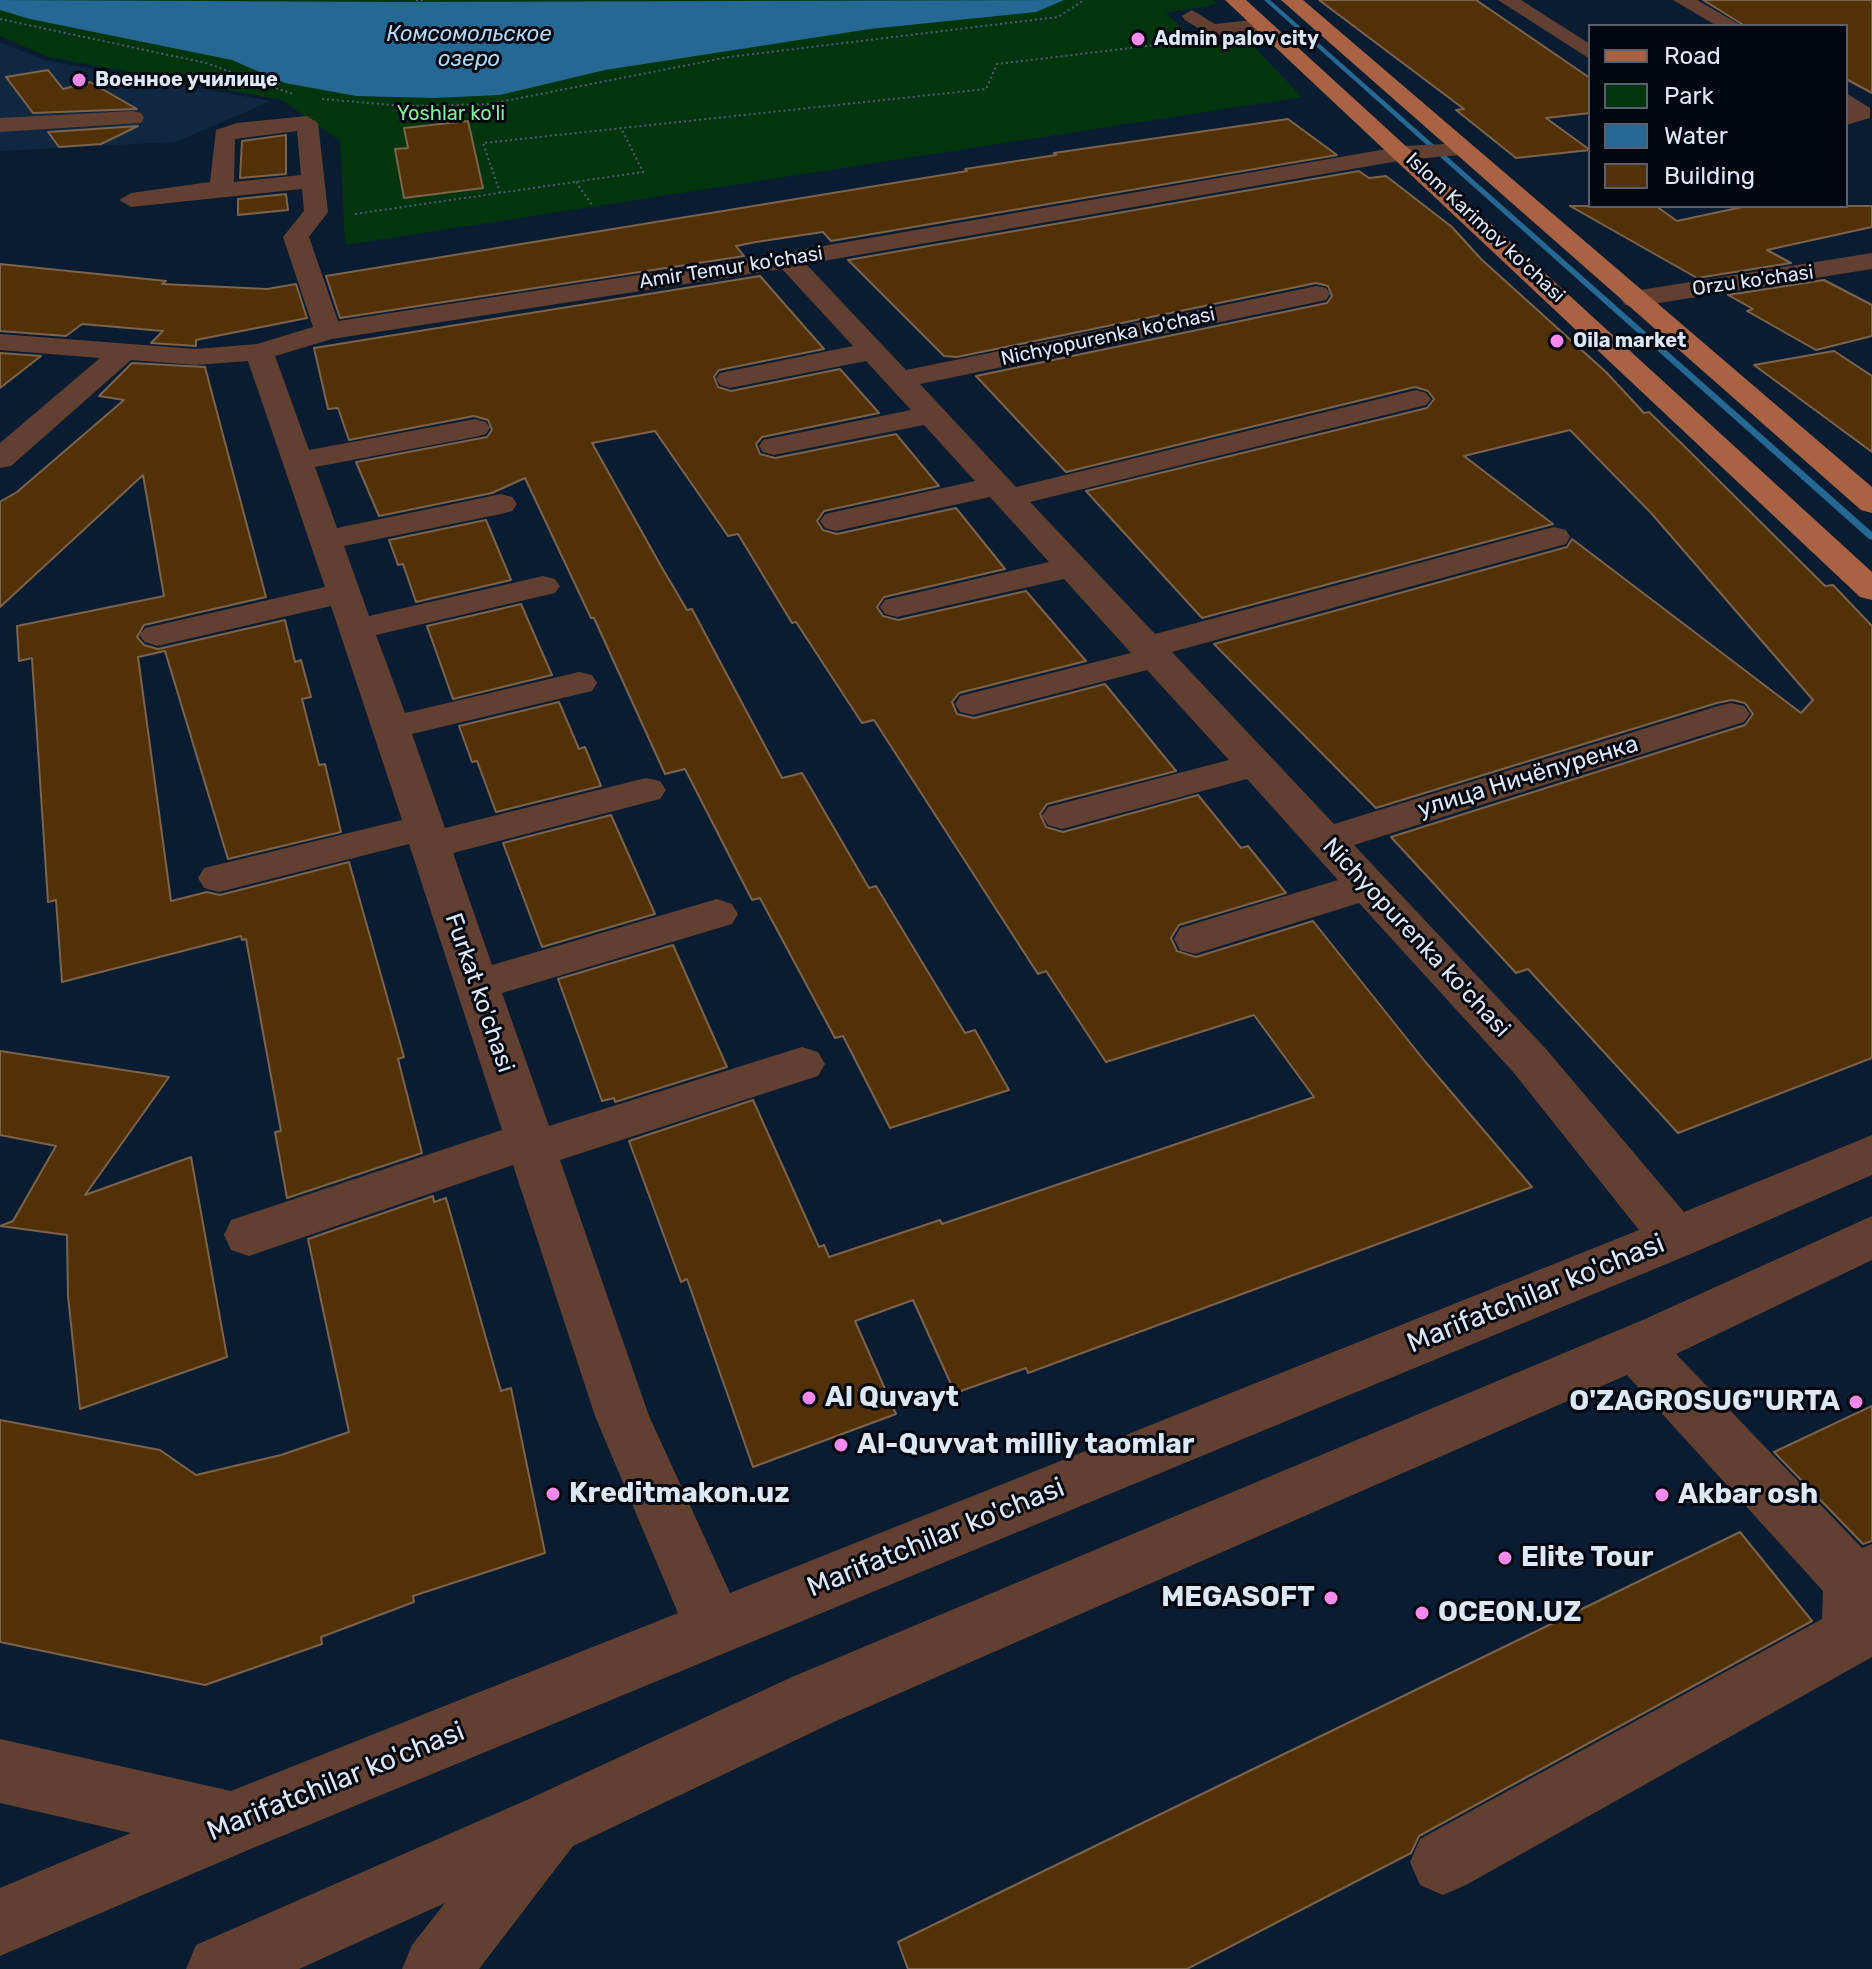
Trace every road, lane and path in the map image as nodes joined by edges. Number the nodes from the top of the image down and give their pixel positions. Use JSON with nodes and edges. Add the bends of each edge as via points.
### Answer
{"nodes":[{"id":1,"x":416,"y":0,"type":"edge"},
{"id":2,"x":425,"y":0,"type":"edge"},
{"id":3,"x":1084,"y":0,"type":"edge"},
{"id":4,"x":1235,"y":0,"type":"edge"},
{"id":5,"x":1291,"y":0,"type":"edge"},
{"id":6,"x":1508,"y":0,"type":"edge"},
{"id":7,"x":1683,"y":0,"type":"edge"},
{"id":8,"x":1192,"y":16,"type":"dead end"},
{"id":9,"x":0,"y":19,"type":"edge"},
{"id":10,"x":1728,"y":24,"type":"edge"},
{"id":11,"x":1262,"y":25,"type":"junction"},
{"id":12,"x":1189,"y":42,"type":"dead end"},
{"id":13,"x":1588,"y":52,"type":"edge"},
{"id":14,"x":306,"y":97,"type":"dead end"},
{"id":15,"x":321,"y":99,"type":"dead end"},
{"id":16,"x":1848,"y":101,"type":"edge"},
{"id":17,"x":1848,"y":117,"type":"edge"},
{"id":18,"x":133,"y":118,"type":"dead end"},
{"id":19,"x":0,"y":125,"type":"edge"},
{"id":20,"x":621,"y":128,"type":"junction"},
{"id":21,"x":1460,"y":148,"type":"junction"},
{"id":22,"x":1404,"y":153,"type":"junction"},
{"id":23,"x":313,"y":181,"type":"junction"},
{"id":24,"x":576,"y":182,"type":"junction"},
{"id":25,"x":500,"y":193,"type":"junction"},
{"id":26,"x":592,"y":205,"type":"dead end"},
{"id":27,"x":355,"y":214,"type":"dead end"},
{"id":28,"x":788,"y":260,"type":"junction"},
{"id":29,"x":1859,"y":264,"type":"edge"},
{"id":30,"x":1872,"y":283,"type":"edge"},
{"id":31,"x":1317,"y":294,"type":"dead end"},
{"id":32,"x":1634,"y":299,"type":"junction"},
{"id":33,"x":328,"y":331,"type":"junction"},
{"id":34,"x":0,"y":342,"type":"edge"},
{"id":35,"x":872,"y":351,"type":"junction"},
{"id":36,"x":259,"y":352,"type":"junction"},
{"id":37,"x":122,"y":354,"type":"junction"},
{"id":38,"x":730,"y":379,"type":"dead end"},
{"id":39,"x":899,"y":380,"type":"junction"},
{"id":40,"x":1416,"y":399,"type":"dead end"},
{"id":41,"x":931,"y":415,"type":"junction"},
{"id":42,"x":475,"y":428,"type":"dead end"},
{"id":43,"x":774,"y":446,"type":"dead end"},
{"id":44,"x":0,"y":459,"type":"edge"},
{"id":45,"x":298,"y":461,"type":"junction"},
{"id":46,"x":1003,"y":492,"type":"junction"},
{"id":47,"x":1872,"y":503,"type":"edge"},
{"id":48,"x":501,"y":504,"type":"dead end"},
{"id":49,"x":836,"y":521,"type":"dead end"},
{"id":50,"x":1554,"y":537,"type":"dead end"},
{"id":51,"x":325,"y":540,"type":"junction"},
{"id":52,"x":1072,"y":567,"type":"junction"},
{"id":53,"x":543,"y":586,"type":"dead end"},
{"id":54,"x":1872,"y":590,"type":"edge"},
{"id":55,"x":897,"y":607,"type":"dead end"},
{"id":56,"x":350,"y":611,"type":"junction"},
{"id":57,"x":157,"y":635,"type":"dead end"},
{"id":58,"x":1152,"y":652,"type":"junction"},
{"id":59,"x":579,"y":683,"type":"dead end"},
{"id":60,"x":973,"y":704,"type":"dead end"},
{"id":61,"x":1731,"y":714,"type":"dead end"},
{"id":62,"x":390,"y":728,"type":"junction"},
{"id":63,"x":1255,"y":765,"type":"junction"},
{"id":64,"x":646,"y":790,"type":"dead end"},
{"id":65,"x":1062,"y":816,"type":"dead end"},
{"id":66,"x":425,"y":837,"type":"junction"},
{"id":67,"x":1326,"y":840,"type":"junction"},
{"id":68,"x":219,"y":878,"type":"dead end"},
{"id":69,"x":1367,"y":886,"type":"junction"},
{"id":70,"x":717,"y":914,"type":"dead end"},
{"id":71,"x":1195,"y":939,"type":"dead end"},
{"id":72,"x":477,"y":985,"type":"junction"},
{"id":73,"x":802,"y":1064,"type":"dead end"},
{"id":74,"x":531,"y":1145,"type":"junction"},
{"id":75,"x":1872,"y":1154,"type":"edge"},
{"id":76,"x":249,"y":1235,"type":"dead end"},
{"id":77,"x":1872,"y":1237,"type":"edge"},
{"id":78,"x":1675,"y":1238,"type":"junction"},
{"id":79,"x":1635,"y":1347,"type":"junction"},
{"id":80,"x":1862,"y":1576,"type":"edge"},
{"id":81,"x":715,"y":1628,"type":"junction"},
{"id":82,"x":0,"y":1771,"type":"edge"},
{"id":83,"x":552,"y":1822,"type":"junction"},
{"id":84,"x":231,"y":1824,"type":"junction"},
{"id":85,"x":1443,"y":1862,"type":"dead end"},
{"id":86,"x":0,"y":1922,"type":"edge"},
{"id":87,"x":220,"y":1969,"type":"edge"},
{"id":88,"x":436,"y":1969,"type":"edge"}],
"edges":[{"from":1,"to":2,"type":"path"},
{"from":3,"to":15,"type":"path","via":[[1058,17],[729,57],[489,104],[391,106]]},
{"from":4,"to":11,"type":"main road","name":"Islom Karimov ko'chasi"},
{"from":5,"to":21,"type":"main road","name":"Islom Karimov ko'chasi"},
{"from":6,"to":13,"type":"street"},
{"from":7,"to":10,"type":"street"},
{"from":8,"to":11,"type":"street","via":[[1211,30]]},
{"from":9,"to":14,"type":"path","via":[[206,63]]},
{"from":11,"to":22,"type":"main road","name":"Islom Karimov ko'chasi"},
{"from":12,"to":20,"type":"path","via":[[997,64],[986,89]]},
{"from":16,"to":17,"type":"street","via":[[1862,113]]},
{"from":18,"to":19,"type":"street"},
{"from":20,"to":24,"type":"path","via":[[643,172]]},
{"from":20,"to":25,"type":"path","via":[[483,143]]},
{"from":21,"to":22,"type":"street","name":"Amir Temur ko'chasi"},
{"from":21,"to":32,"type":"main road","name":"Islom Karimov ko'chasi"},
{"from":22,"to":28,"type":"street","name":"Amir Temur ko'chasi"},
{"from":22,"to":54,"type":"main road","name":"Islom Karimov ko'chasi"},
{"from":23,"to":23,"type":"street","via":[[307,123],[237,130],[224,135],[222,188],[131,200]]},
{"from":23,"to":33,"type":"street","via":[[316,212],[296,237]]},
{"from":24,"to":25,"type":"path"},
{"from":24,"to":26,"type":"path"},
{"from":25,"to":27,"type":"path"},
{"from":28,"to":33,"type":"street","name":"Amir Temur ko'chasi"},
{"from":28,"to":35,"type":"street","name":"Nichyopurenka ko'chasi"},
{"from":29,"to":30,"type":"street"},
{"from":29,"to":32,"type":"street","name":"Orzu ko'chasi"},
{"from":31,"to":39,"type":"street","name":"Nichyopurenka ko'chasi"},
{"from":32,"to":47,"type":"main road","name":"Islom Karimov ko'chasi"},
{"from":33,"to":36,"type":"street","name":"Amir Temur ko'chasi"},
{"from":34,"to":37,"type":"street","name":"Amir Temur ko'chasi"},
{"from":35,"to":38,"type":"street"},
{"from":35,"to":39,"type":"street","name":"Nichyopurenka ko'chasi"},
{"from":36,"to":37,"type":"street","name":"Amir Temur ko'chasi","via":[[196,357]]},
{"from":36,"to":45,"type":"street","name":"Furkat ko'chasi"},
{"from":37,"to":44,"type":"street"},
{"from":39,"to":41,"type":"street","name":"Nichyopurenka ko'chasi"},
{"from":40,"to":46,"type":"street"},
{"from":41,"to":43,"type":"street"},
{"from":41,"to":46,"type":"street","name":"Nichyopurenka ko'chasi"},
{"from":42,"to":45,"type":"street"},
{"from":45,"to":51,"type":"street","name":"Furkat ko'chasi"},
{"from":46,"to":49,"type":"street"},
{"from":46,"to":52,"type":"street","name":"Nichyopurenka ko'chasi"},
{"from":48,"to":51,"type":"street"},
{"from":50,"to":58,"type":"street"},
{"from":51,"to":56,"type":"street","name":"Furkat ko'chasi"},
{"from":52,"to":55,"type":"street"},
{"from":52,"to":58,"type":"street","name":"Nichyopurenka ko'chasi"},
{"from":53,"to":56,"type":"street"},
{"from":56,"to":57,"type":"street"},
{"from":56,"to":62,"type":"street","name":"Furkat ko'chasi"},
{"from":58,"to":60,"type":"street"},
{"from":58,"to":63,"type":"street","name":"Nichyopurenka ko'chasi"},
{"from":59,"to":62,"type":"street"},
{"from":61,"to":67,"type":"street","name":"улица Ничёпуренка"},
{"from":62,"to":66,"type":"street","name":"Furkat ko'chasi"},
{"from":63,"to":65,"type":"street"},
{"from":63,"to":67,"type":"street","name":"Nichyopurenka ko'chasi"},
{"from":64,"to":66,"type":"street"},
{"from":66,"to":68,"type":"street"},
{"from":66,"to":72,"type":"street","name":"Furkat ko'chasi"},
{"from":67,"to":69,"type":"street","name":"Nichyopurenka ko'chasi"},
{"from":69,"to":71,"type":"street"},
{"from":69,"to":78,"type":"street","name":"Nichyopurenka ko'chasi","via":[[1530,1061]]},
{"from":70,"to":72,"type":"street"},
{"from":72,"to":74,"type":"street","name":"Furkat ko'chasi"},
{"from":73,"to":74,"type":"street"},
{"from":74,"to":76,"type":"street"},
{"from":74,"to":81,"type":"street","name":"Furkat ko'chasi","via":[[622,1416]]},
{"from":75,"to":78,"type":"street","name":"Marifatchilar ko'chasi"},
{"from":77,"to":79,"type":"street"},
{"from":78,"to":81,"type":"street","name":"Marifatchilar ko'chasi"},
{"from":79,"to":80,"type":"street"},
{"from":79,"to":83,"type":"street","via":[[814,1699]]},
{"from":80,"to":85,"type":"street","via":[[1851,1636]]},
{"from":81,"to":84,"type":"street","name":"Marifatchilar ko'chasi"},
{"from":82,"to":84,"type":"street"},
{"from":83,"to":87,"type":"street"},
{"from":83,"to":88,"type":"street"},
{"from":84,"to":86,"type":"street","name":"Marifatchilar ko'chasi"}]}
